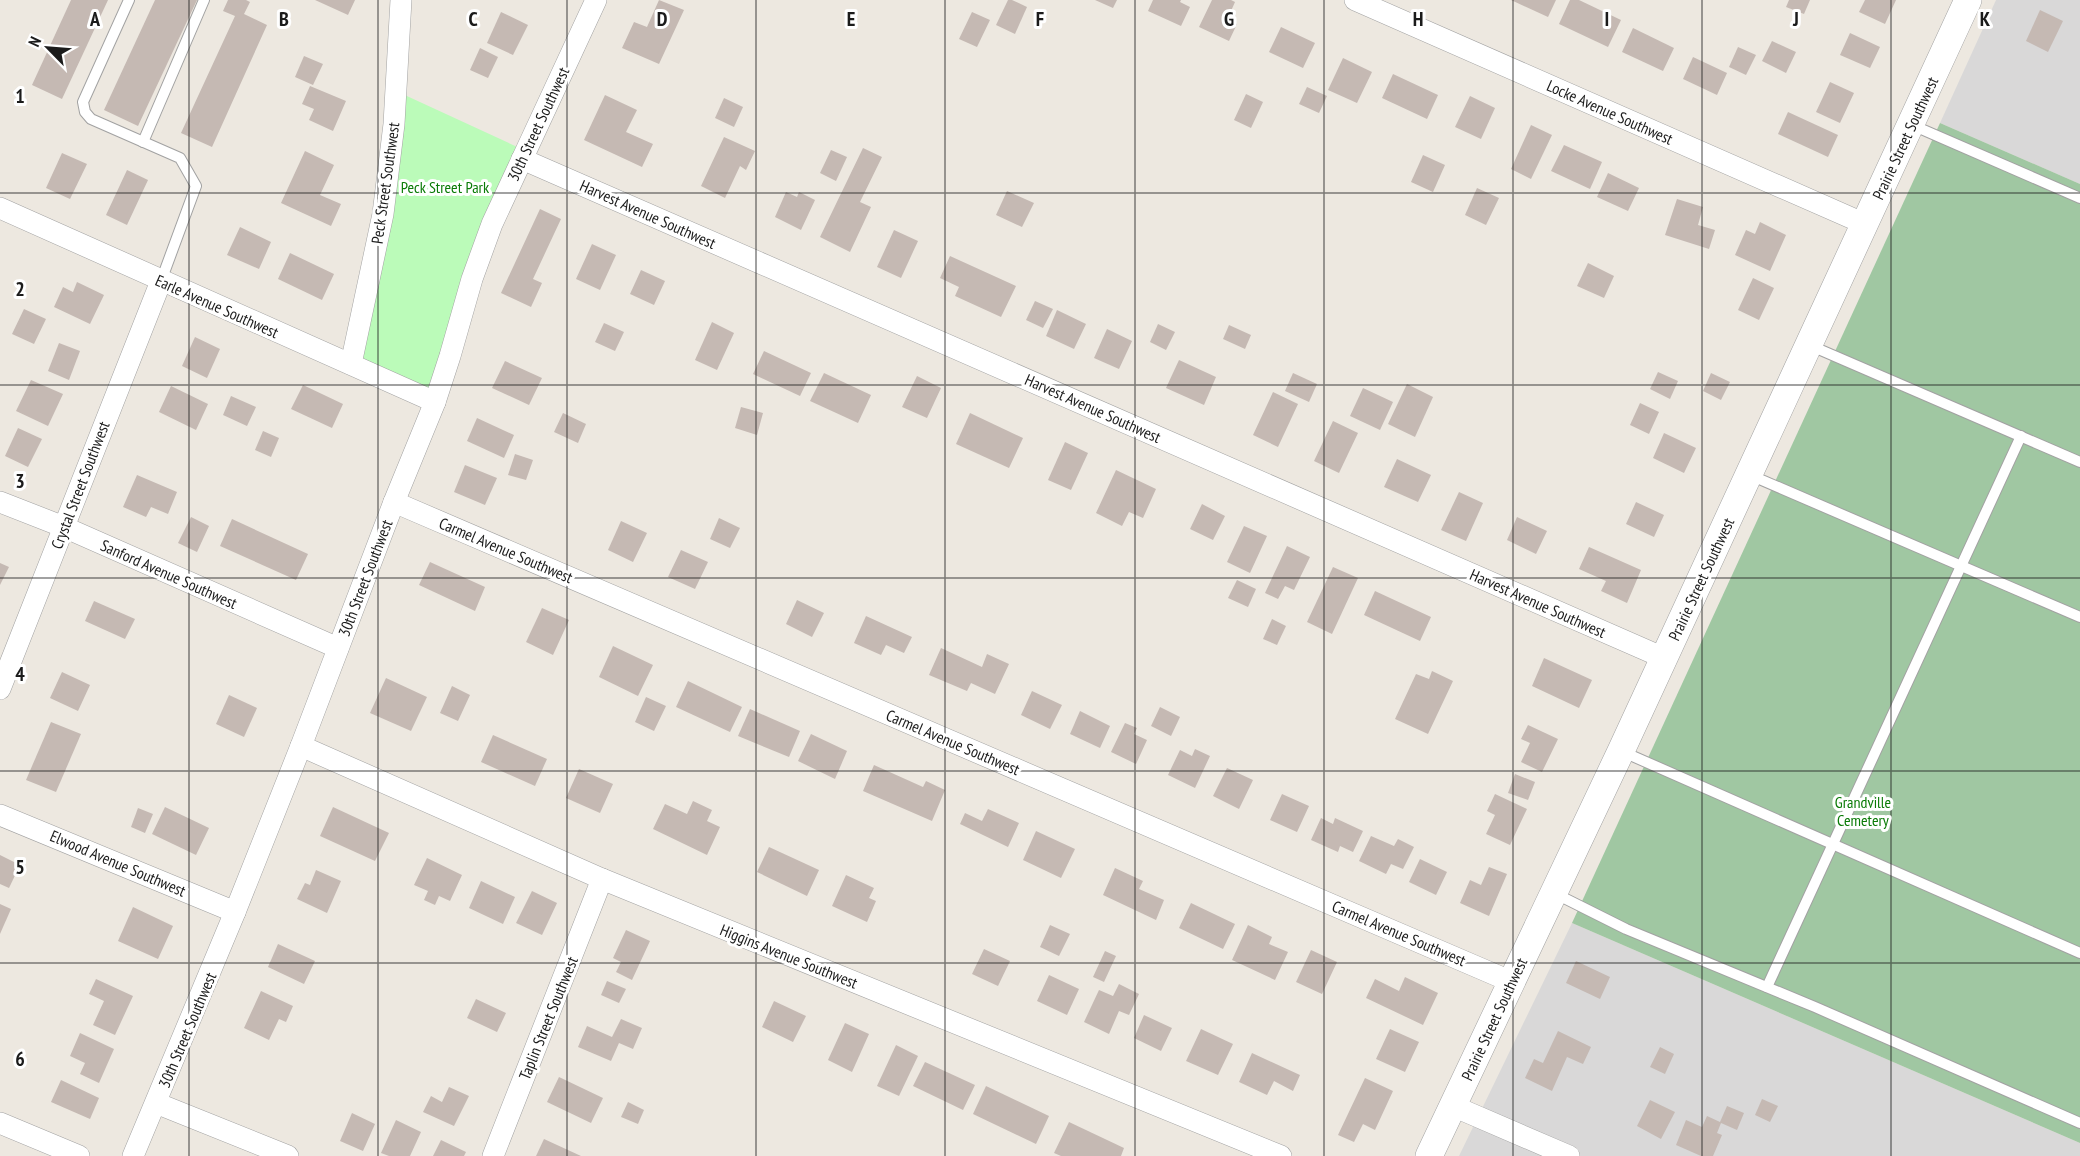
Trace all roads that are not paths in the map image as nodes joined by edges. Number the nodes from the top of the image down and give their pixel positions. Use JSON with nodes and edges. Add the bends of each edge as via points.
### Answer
{"nodes":[{"id":1,"x":129,"y":0,"type":"edge"},
{"id":2,"x":204,"y":0,"type":"edge"},
{"id":3,"x":401,"y":0,"type":"edge"},
{"id":4,"x":596,"y":0,"type":"edge"},
{"id":5,"x":1355,"y":0,"type":"edge"},
{"id":6,"x":1968,"y":0,"type":"edge"},
{"id":7,"x":1912,"y":125,"type":"junction"},
{"id":8,"x":143,"y":142,"type":"junction"},
{"id":9,"x":522,"y":159,"type":"junction"},
{"id":10,"x":2080,"y":198,"type":"edge"},
{"id":11,"x":0,"y":208,"type":"edge"},
{"id":12,"x":1865,"y":224,"type":"junction"},
{"id":13,"x":160,"y":281,"type":"junction"},
{"id":14,"x":1809,"y":345,"type":"junction"},
{"id":15,"x":351,"y":364,"type":"junction"},
{"id":16,"x":435,"y":402,"type":"junction"},
{"id":17,"x":2020,"y":436,"type":"junction"},
{"id":18,"x":2080,"y":462,"type":"edge"},
{"id":19,"x":1749,"y":474,"type":"junction"},
{"id":20,"x":0,"y":502,"type":"edge"},
{"id":21,"x":393,"y":502,"type":"junction"},
{"id":22,"x":63,"y":527,"type":"junction"},
{"id":23,"x":1961,"y":566,"type":"junction"},
{"id":24,"x":2080,"y":617,"type":"edge"},
{"id":25,"x":338,"y":648,"type":"junction"},
{"id":26,"x":1664,"y":658,"type":"junction"},
{"id":27,"x":0,"y":689,"type":"edge"},
{"id":28,"x":301,"y":746,"type":"junction"},
{"id":29,"x":1621,"y":751,"type":"junction"},
{"id":30,"x":0,"y":814,"type":"edge"},
{"id":31,"x":1832,"y":844,"type":"junction"},
{"id":32,"x":602,"y":879,"type":"junction"},
{"id":33,"x":1554,"y":893,"type":"junction"},
{"id":34,"x":235,"y":912,"type":"junction"},
{"id":35,"x":2080,"y":953,"type":"edge"},
{"id":36,"x":1512,"y":982,"type":"junction"},
{"id":37,"x":1767,"y":987,"type":"junction"},
{"id":38,"x":156,"y":1103,"type":"junction"},
{"id":39,"x":1453,"y":1106,"type":"junction"},
{"id":40,"x":0,"y":1123,"type":"edge"},
{"id":41,"x":2080,"y":1123,"type":"edge"},
{"id":42,"x":79,"y":1156,"type":"edge"},
{"id":43,"x":133,"y":1156,"type":"edge"},
{"id":44,"x":288,"y":1156,"type":"edge"},
{"id":45,"x":493,"y":1156,"type":"edge"},
{"id":46,"x":1281,"y":1156,"type":"edge"},
{"id":47,"x":1429,"y":1156,"type":"edge"},
{"id":48,"x":1569,"y":1156,"type":"edge"}],
"edges":[{"from":1,"to":8,"type":"lane","via":[[83,102],[91,119]]},
{"from":2,"to":8,"type":"lane"},
{"from":3,"to":15,"type":"street","name":"Peck Street Southwest","via":[[394,124],[383,214]]},
{"from":4,"to":9,"type":"street","name":"30th Street Southwest"},
{"from":5,"to":12,"type":"street","name":"Locke Avenue Southwest"},
{"from":6,"to":7,"type":"street","name":"Prairie Street Southwest"},
{"from":7,"to":10,"type":"lane"},
{"from":7,"to":12,"type":"street","name":"Prairie Street Southwest"},
{"from":8,"to":13,"type":"lane","via":[[180,158],[196,186]]},
{"from":9,"to":16,"type":"street","name":"30th Street Southwest","via":[[472,279]]},
{"from":9,"to":26,"type":"street","name":"Harvest Avenue Southwest"},
{"from":11,"to":13,"type":"street","name":"Earle Avenue Southwest"},
{"from":12,"to":14,"type":"street","name":"Prairie Street Southwest"},
{"from":13,"to":15,"type":"street","name":"Earle Avenue Southwest"},
{"from":13,"to":22,"type":"street","name":"Crystal Street Southwest"},
{"from":14,"to":17,"type":"lane"},
{"from":14,"to":19,"type":"street","name":"Prairie Street Southwest"},
{"from":15,"to":16,"type":"street","name":"Earle Avenue Southwest"},
{"from":16,"to":21,"type":"street","name":"30th Street Southwest"},
{"from":17,"to":18,"type":"lane"},
{"from":17,"to":23,"type":"lane"},
{"from":19,"to":23,"type":"lane"},
{"from":19,"to":26,"type":"street","name":"Prairie Street Southwest"},
{"from":20,"to":22,"type":"street","name":"Sanford Avenue Southwest"},
{"from":21,"to":25,"type":"street","name":"30th Street Southwest"},
{"from":21,"to":36,"type":"street","name":"Carmel Avenue Southwest"},
{"from":22,"to":25,"type":"street","name":"Sanford Avenue Southwest"},
{"from":22,"to":27,"type":"street","name":"Crystal Street Southwest"},
{"from":23,"to":24,"type":"lane"},
{"from":23,"to":31,"type":"lane"},
{"from":25,"to":28,"type":"street","name":"30th Street Southwest"},
{"from":26,"to":29,"type":"street","name":"Prairie Street Southwest"},
{"from":28,"to":32,"type":"street","name":"Higgins Avenue Southwest"},
{"from":28,"to":34,"type":"street","name":"30th Street Southwest"},
{"from":29,"to":31,"type":"lane"},
{"from":29,"to":33,"type":"street","name":"Prairie Street Southwest"},
{"from":30,"to":34,"type":"street","name":"Elwood Avenue Southwest"},
{"from":31,"to":35,"type":"lane"},
{"from":31,"to":37,"type":"lane"},
{"from":32,"to":45,"type":"street","name":"Taplin Street Southwest"},
{"from":32,"to":46,"type":"street","name":"Higgins Avenue Southwest"},
{"from":33,"to":36,"type":"street","name":"Prairie Street Southwest"},
{"from":33,"to":37,"type":"lane","via":[[1626,929]]},
{"from":34,"to":38,"type":"street","name":"30th Street Southwest"},
{"from":36,"to":39,"type":"street","name":"Prairie Street Southwest"},
{"from":37,"to":41,"type":"lane"},
{"from":38,"to":43,"type":"street","name":"30th Street Southwest"},
{"from":38,"to":44,"type":"street"},
{"from":39,"to":47,"type":"street","name":"Prairie Street Southwest"},
{"from":39,"to":48,"type":"street"},
{"from":40,"to":42,"type":"street"}]}
